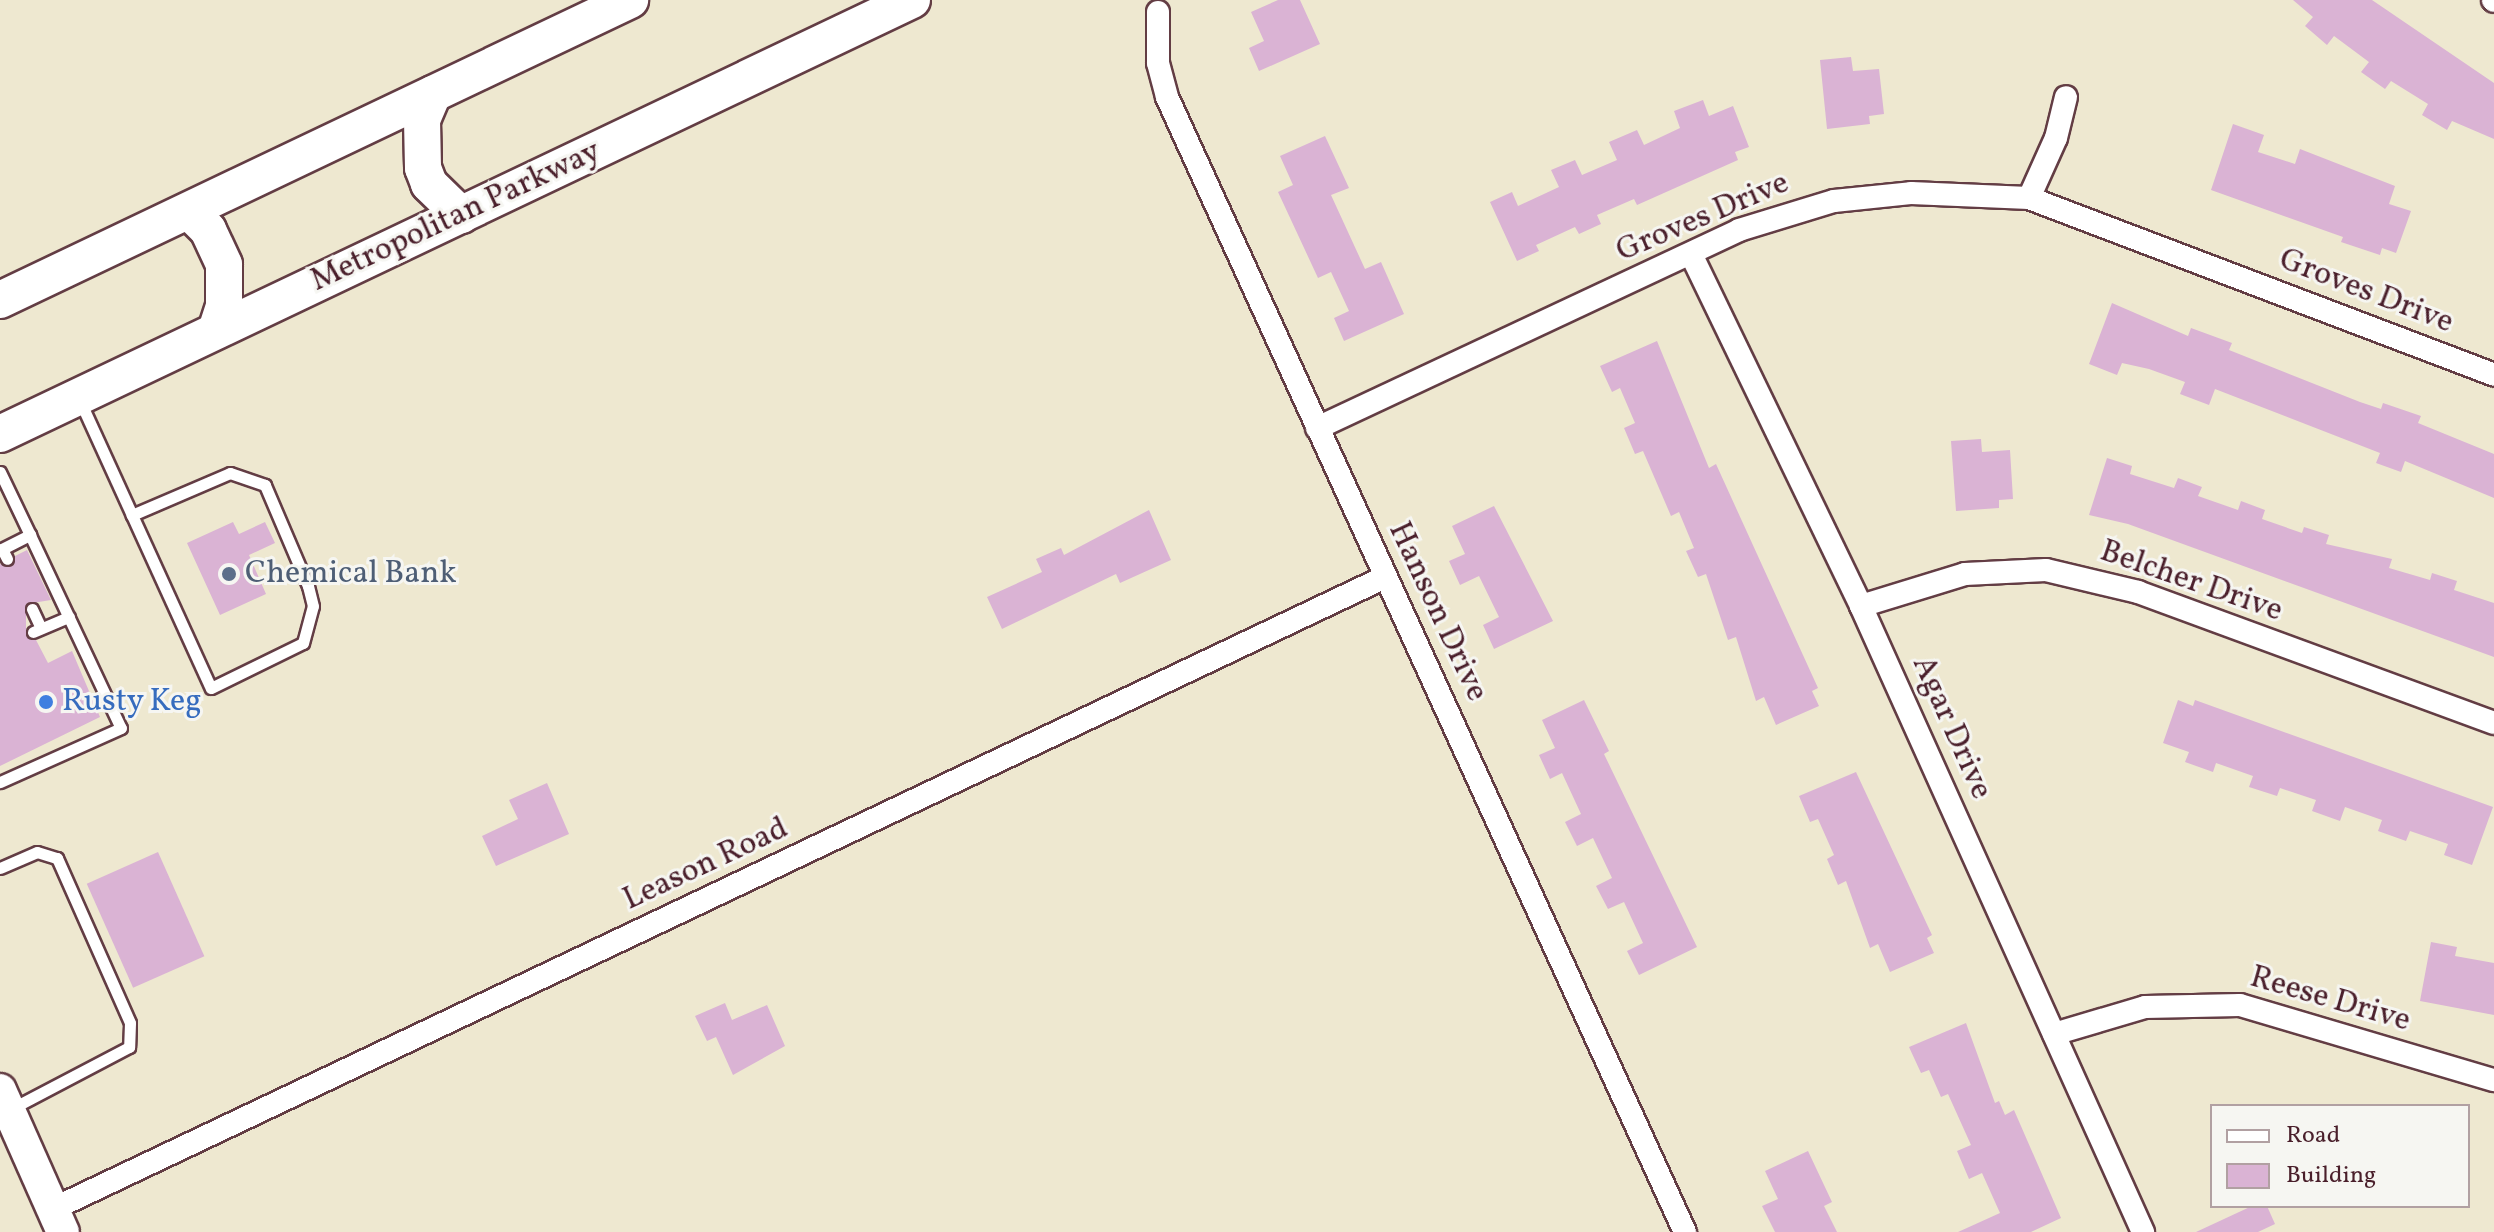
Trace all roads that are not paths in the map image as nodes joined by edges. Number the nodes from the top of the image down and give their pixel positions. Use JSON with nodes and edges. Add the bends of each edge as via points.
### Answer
{"nodes":[{"id":1,"x":630,"y":0,"type":"edge"},
{"id":2,"x":912,"y":0,"type":"edge"},
{"id":3,"x":1158,"y":12,"type":"dead end"},
{"id":4,"x":433,"y":94,"type":"junction"},
{"id":5,"x":2066,"y":97,"type":"dead end"},
{"id":6,"x":2029,"y":198,"type":"junction"},
{"id":7,"x":189,"y":211,"type":"junction"},
{"id":8,"x":461,"y":215,"type":"junction"},
{"id":9,"x":1691,"y":254,"type":"junction"},
{"id":10,"x":0,"y":300,"type":"edge"},
{"id":11,"x":216,"y":331,"type":"junction"},
{"id":12,"x":2494,"y":375,"type":"edge"},
{"id":13,"x":78,"y":397,"type":"junction"},
{"id":14,"x":1317,"y":428,"type":"junction"},
{"id":15,"x":0,"y":434,"type":"edge"},
{"id":16,"x":0,"y":472,"type":"edge"},
{"id":17,"x":132,"y":515,"type":"junction"},
{"id":18,"x":30,"y":535,"type":"junction"},
{"id":19,"x":3,"y":553,"type":"edge"},
{"id":20,"x":1385,"y":577,"type":"junction"},
{"id":21,"x":1861,"y":606,"type":"junction"},
{"id":22,"x":32,"y":609,"type":"dead end"},
{"id":23,"x":69,"y":617,"type":"junction"},
{"id":24,"x":2494,"y":723,"type":"edge"},
{"id":25,"x":0,"y":782,"type":"edge"},
{"id":26,"x":0,"y":868,"type":"edge"},
{"id":27,"x":2054,"y":1034,"type":"junction"},
{"id":28,"x":2494,"y":1080,"type":"edge"},
{"id":29,"x":4,"y":1100,"type":"edge"},
{"id":30,"x":58,"y":1221,"type":"edge"},
{"id":31,"x":1685,"y":1232,"type":"edge"},
{"id":32,"x":2143,"y":1232,"type":"edge"}],
"edges":[{"from":1,"to":4,"type":"main road"},
{"from":2,"to":8,"type":"main road","name":"Metropolitan Parkway"},
{"from":3,"to":14,"type":"street","name":"Hanson Drive","via":[[1158,63],[1167,97]]},
{"from":4,"to":7,"type":"main road"},
{"from":4,"to":8,"type":"main road","via":[[422,120],[423,168],[429,184]]},
{"from":5,"to":6,"type":"street","via":[[2056,138]]},
{"from":6,"to":9,"type":"street","name":"Groves Drive","via":[[1933,192],[1834,201],[1765,220]]},
{"from":6,"to":12,"type":"street","name":"Groves Drive"},
{"from":7,"to":10,"type":"main road"},
{"from":7,"to":11,"type":"main road","via":[[208,230],[224,265],[224,306]]},
{"from":8,"to":11,"type":"main road","name":"Metropolitan Parkway"},
{"from":9,"to":14,"type":"street","name":"Groves Drive"},
{"from":9,"to":21,"type":"street","name":"Agar Drive"},
{"from":11,"to":13,"type":"main road","name":"Metropolitan Parkway"},
{"from":13,"to":15,"type":"main road","name":"Metropolitan Parkway"},
{"from":13,"to":17,"type":"lane"},
{"from":14,"to":20,"type":"street","name":"Hanson Drive"},
{"from":16,"to":18,"type":"lane"},
{"from":17,"to":17,"type":"lane","via":[[211,688],[303,643],[313,606],[265,485],[230,473]]},
{"from":18,"to":19,"type":"lane"},
{"from":18,"to":23,"type":"lane"},
{"from":20,"to":30,"type":"street","name":"Leason Road"},
{"from":20,"to":31,"type":"street","name":"Hanson Drive"},
{"from":21,"to":24,"type":"street","name":"Belcher Drive","via":[[1965,574],[2046,570],[2138,592]]},
{"from":21,"to":27,"type":"street","name":"Agar Drive"},
{"from":22,"to":23,"type":"lane","via":[[37,630]]},
{"from":23,"to":25,"type":"lane","via":[[121,728]]},
{"from":26,"to":29,"type":"lane","via":[[37,852],[57,858],[130,1023],[129,1047]]},
{"from":27,"to":28,"type":"street","name":"Reese Drive","via":[[2145,1007],[2240,1005]]},
{"from":27,"to":32,"type":"street","name":"Agar Drive"},
{"from":29,"to":30,"type":"main road"}]}
